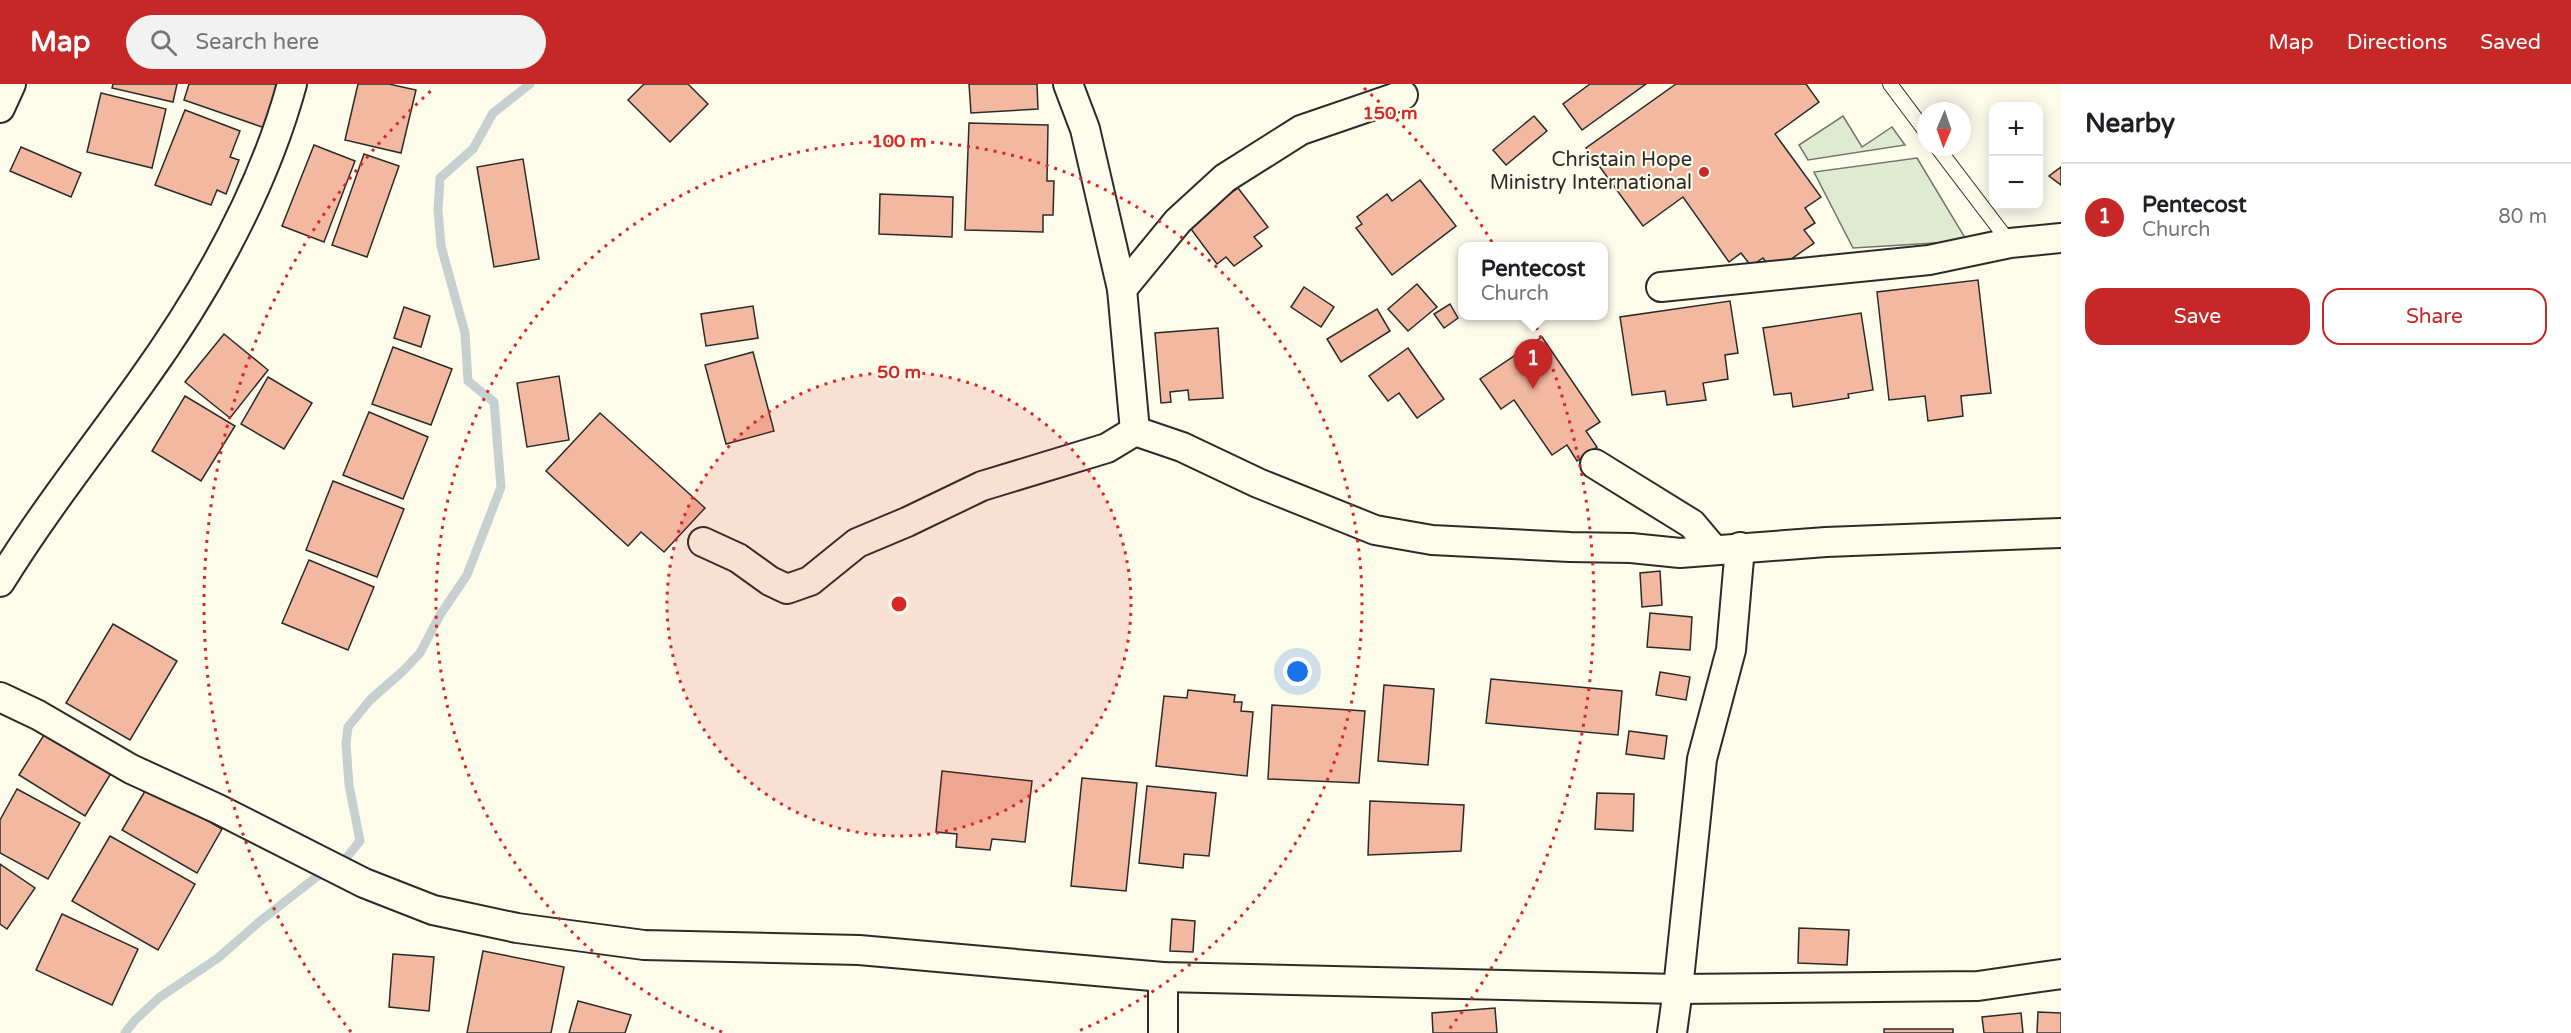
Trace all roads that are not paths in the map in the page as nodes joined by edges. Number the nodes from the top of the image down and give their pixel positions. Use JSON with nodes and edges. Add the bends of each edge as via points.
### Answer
{"nodes":[{"id":1,"x":10,"y":84,"type":"edge"},
{"id":2,"x":292,"y":84,"type":"edge"},
{"id":3,"x":1068,"y":84,"type":"edge"},
{"id":4,"x":1890,"y":84,"type":"edge"},
{"id":5,"x":1403,"y":95,"type":"dead end"},
{"id":6,"x":0,"y":108,"type":"edge"},
{"id":7,"x":1917,"y":120,"type":"edge"},
{"id":8,"x":1945,"y":156,"type":"edge"},
{"id":9,"x":2061,"y":238,"type":"edge"},
{"id":10,"x":2010,"y":243,"type":"junction"},
{"id":11,"x":1661,"y":287,"type":"dead end"},
{"id":12,"x":1122,"y":289,"type":"junction"},
{"id":13,"x":1135,"y":431,"type":"junction"},
{"id":14,"x":1595,"y":464,"type":"dead end"},
{"id":15,"x":2061,"y":533,"type":"edge"},
{"id":16,"x":703,"y":542,"type":"dead end"},
{"id":17,"x":1727,"y":548,"type":"junction"},
{"id":18,"x":0,"y":582,"type":"edge"},
{"id":19,"x":0,"y":697,"type":"edge"},
{"id":20,"x":2061,"y":974,"type":"edge"},
{"id":21,"x":1163,"y":977,"type":"junction"},
{"id":22,"x":1678,"y":989,"type":"junction"},
{"id":23,"x":1163,"y":1033,"type":"edge"},
{"id":24,"x":1671,"y":1033,"type":"edge"}],
"edges":[{"from":1,"to":6,"type":"street"},
{"from":2,"to":18,"type":"street","via":[[253,194],[191,306]]},
{"from":3,"to":12,"type":"street","via":[[1085,129]]},
{"from":4,"to":7,"type":"lane"},
{"from":5,"to":12,"type":"street","via":[[1301,130],[1225,178],[1178,221]]},
{"from":8,"to":10,"type":"lane"},
{"from":9,"to":10,"type":"street"},
{"from":10,"to":11,"type":"street","via":[[1929,260]]},
{"from":12,"to":13,"type":"street"},
{"from":13,"to":16,"type":"street","via":[[1107,448],[982,486],[857,543],[810,581],[787,589],[738,558]]},
{"from":13,"to":17,"type":"street","via":[[1182,447],[1258,483],[1375,530],[1432,540],[1680,553]]},
{"from":14,"to":17,"type":"street"},
{"from":15,"to":17,"type":"street"},
{"from":17,"to":22,"type":"street","via":[[1731,650],[1702,759]]},
{"from":19,"to":21,"type":"street","via":[[131,769],[218,808],[363,883],[433,910],[517,928],[644,945],[859,950]]},
{"from":20,"to":22,"type":"street","via":[[1978,986]]},
{"from":21,"to":22,"type":"street"},
{"from":21,"to":23,"type":"street"},
{"from":22,"to":24,"type":"street"}]}
